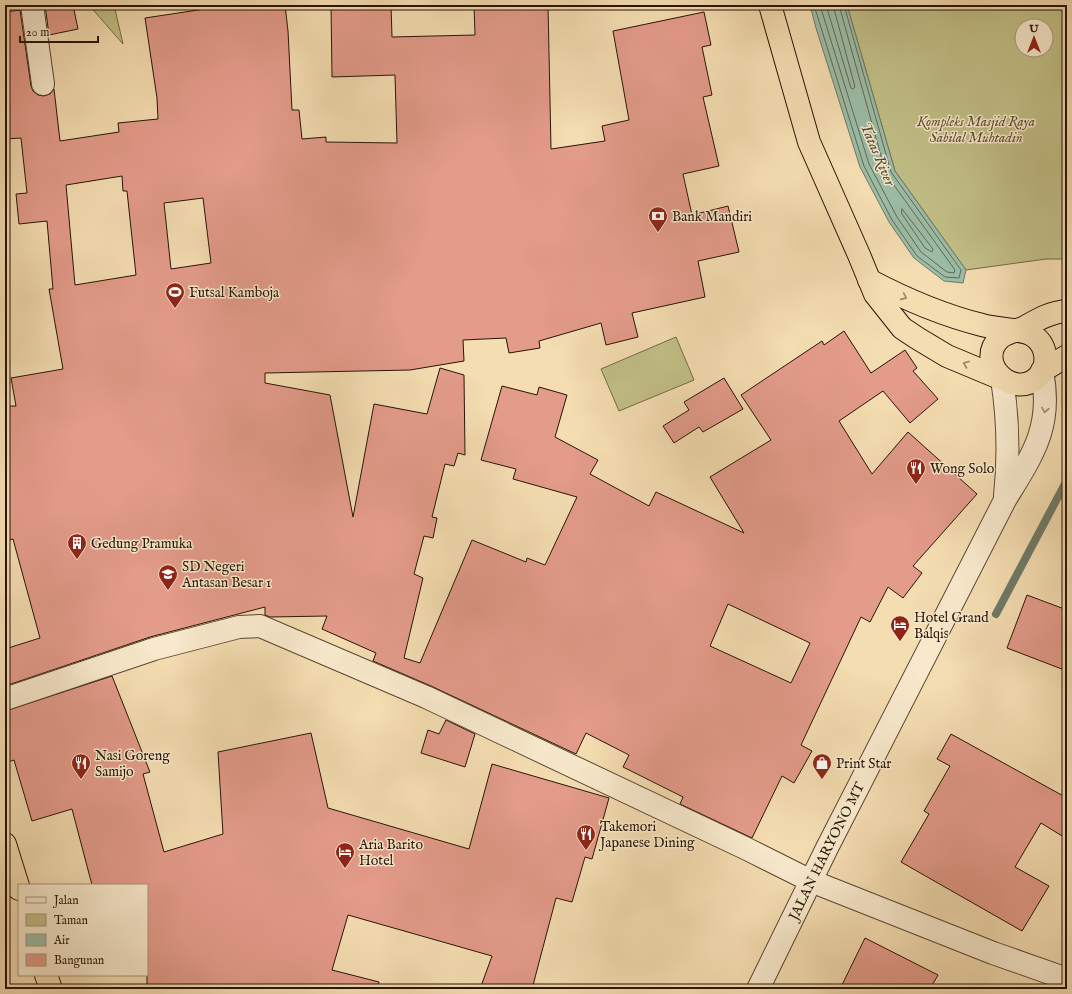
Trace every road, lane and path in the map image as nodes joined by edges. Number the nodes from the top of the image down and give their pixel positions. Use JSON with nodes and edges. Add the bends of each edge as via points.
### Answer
{"nodes":[{"id":1,"x":32,"y":5,"type":"edge"},
{"id":2,"x":770,"y":5,"type":"edge"},
{"id":3,"x":42,"y":84,"type":"dead end"},
{"id":4,"x":869,"y":280,"type":"junction"},
{"id":5,"x":1067,"y":311,"type":"edge"},
{"id":6,"x":1017,"y":332,"type":"junction"},
{"id":7,"x":1067,"y":356,"type":"edge"},
{"id":8,"x":1042,"y":371,"type":"junction"},
{"id":9,"x":1002,"y":379,"type":"junction"},
{"id":10,"x":1005,"y":500,"type":"junction"},
{"id":11,"x":5,"y":699,"type":"edge"},
{"id":12,"x":5,"y":844,"type":"edge"},
{"id":13,"x":811,"y":881,"type":"junction"},
{"id":14,"x":18,"y":886,"type":"edge"},
{"id":15,"x":46,"y":976,"type":"edge"},
{"id":16,"x":1067,"y":979,"type":"edge"},
{"id":17,"x":50,"y":989,"type":"edge"},
{"id":18,"x":758,"y":989,"type":"edge"}],
"edges":[{"from":1,"to":3,"type":"street"},
{"from":2,"to":4,"type":"highway","via":[[809,142]]},
{"from":4,"to":6,"type":"highway","one_way":true,"via":[[943,315]]},
{"from":9,"to":4,"type":"highway","one_way":true,"via":[[947,356],[902,328],[875,294]]},
{"from":5,"to":6,"type":"highway","via":[[1048,314]]},
{"from":6,"to":8,"type":"highway","via":[[1032,335],[1041,344],[1045,355]]},
{"from":6,"to":9,"type":"highway","via":[[1000,339],[992,355],[992,364]]},
{"from":7,"to":8,"type":"highway"},
{"from":8,"to":9,"type":"highway","via":[[1024,384],[1016,385]]},
{"from":8,"to":10,"type":"street","name":"JALAN HARYONO MT","one_way":true,"via":[[1047,402],[1041,434],[1031,457]]},
{"from":9,"to":10,"type":"street","name":"JALAN HARYONO MT","via":[[1007,420]]},
{"from":10,"to":13,"type":"street","name":"JALAN HARYONO MT"},
{"from":11,"to":13,"type":"street","via":[[154,649],[239,627],[260,626],[426,697]]},
{"from":12,"to":14,"type":"highway"},
{"from":13,"to":16,"type":"street","via":[[994,954]]},
{"from":13,"to":18,"type":"street","name":"JALAN HARYONO MT"},
{"from":15,"to":17,"type":"highway"}]}
